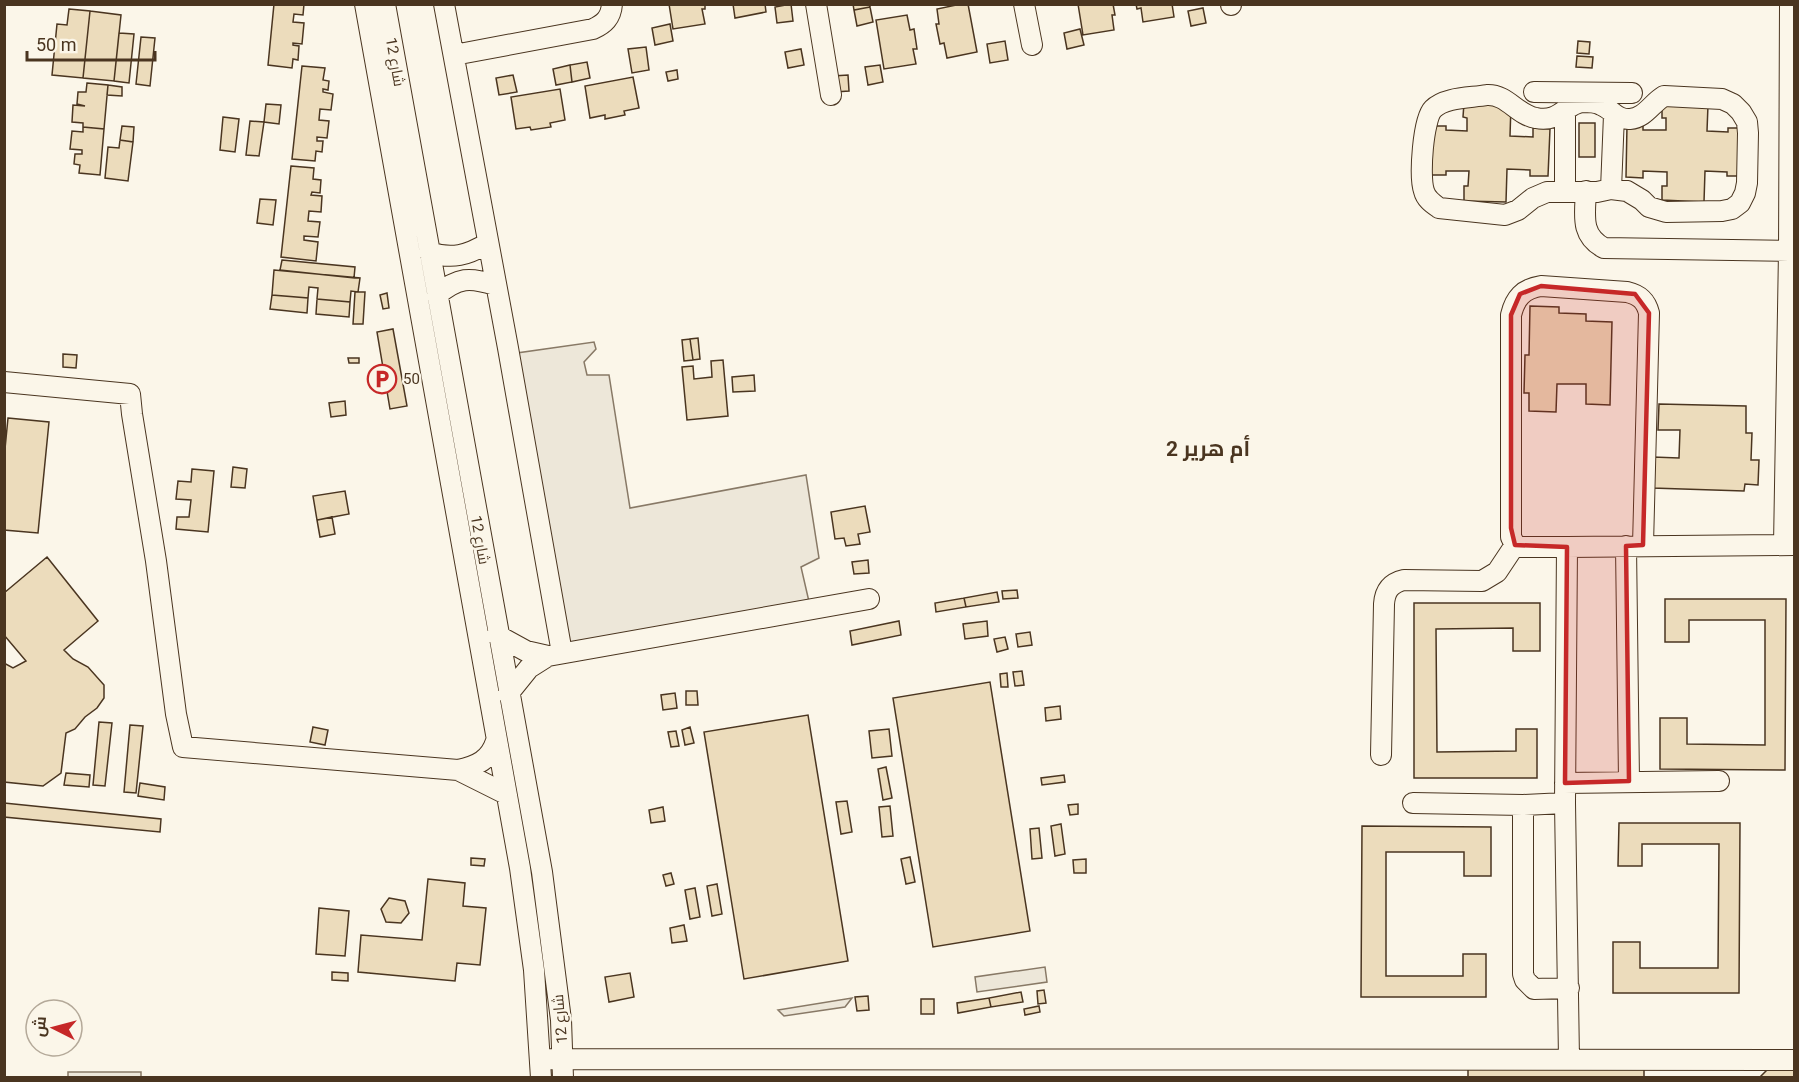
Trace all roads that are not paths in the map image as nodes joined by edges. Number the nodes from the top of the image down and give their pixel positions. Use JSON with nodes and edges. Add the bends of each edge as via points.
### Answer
{"nodes":[{"id":1,"x":365,"y":4,"type":"edge"},
{"id":2,"x":385,"y":4,"type":"edge"},
{"id":3,"x":444,"y":4,"type":"edge"},
{"id":4,"x":612,"y":4,"type":"edge"},
{"id":5,"x":816,"y":4,"type":"edge"},
{"id":6,"x":1024,"y":4,"type":"edge"},
{"id":7,"x":1790,"y":4,"type":"edge"},
{"id":8,"x":1032,"y":45,"type":"dead end"},
{"id":9,"x":454,"y":55,"type":"junction"},
{"id":10,"x":1534,"y":92,"type":"dead end"},
{"id":11,"x":1632,"y":93,"type":"dead end"},
{"id":12,"x":831,"y":95,"type":"dead end"},
{"id":13,"x":1589,"y":98,"type":"junction"},
{"id":14,"x":1565,"y":112,"type":"junction"},
{"id":15,"x":1614,"y":115,"type":"junction"},
{"id":16,"x":1611,"y":189,"type":"junction"},
{"id":17,"x":1565,"y":191,"type":"junction"},
{"id":18,"x":1586,"y":191,"type":"junction"},
{"id":19,"x":488,"y":243,"type":"junction"},
{"id":20,"x":1789,"y":250,"type":"junction"},
{"id":21,"x":429,"y":252,"type":"junction"},
{"id":22,"x":495,"y":285,"type":"junction"},
{"id":23,"x":437,"y":295,"type":"junction"},
{"id":24,"x":4,"y":382,"type":"edge"},
{"id":25,"x":1515,"y":545,"type":"junction"},
{"id":26,"x":1789,"y":545,"type":"edge"},
{"id":27,"x":1634,"y":546,"type":"junction"},
{"id":28,"x":1567,"y":547,"type":"junction"},
{"id":29,"x":869,"y":599,"type":"dead end"},
{"id":30,"x":497,"y":635,"type":"junction"},
{"id":31,"x":555,"y":655,"type":"junction"},
{"id":32,"x":503,"y":665,"type":"junction"},
{"id":33,"x":483,"y":669,"type":"junction"},
{"id":34,"x":508,"y":694,"type":"junction"},
{"id":35,"x":496,"y":741,"type":"junction"},
{"id":36,"x":1381,"y":755,"type":"dead end"},
{"id":37,"x":458,"y":770,"type":"junction"},
{"id":38,"x":1629,"y":781,"type":"junction"},
{"id":39,"x":1719,"y":781,"type":"dead end"},
{"id":40,"x":1565,"y":783,"type":"junction"},
{"id":41,"x":506,"y":794,"type":"junction"},
{"id":42,"x":1413,"y":803,"type":"dead end"},
{"id":43,"x":1565,"y":803,"type":"junction"},
{"id":44,"x":1523,"y":805,"type":"junction"},
{"id":45,"x":1569,"y":988,"type":"junction"},
{"id":46,"x":1569,"y":1059,"type":"junction"},
{"id":47,"x":1794,"y":1060,"type":"edge"},
{"id":48,"x":540,"y":1068,"type":"edge"},
{"id":49,"x":563,"y":1068,"type":"edge"}],
"edges":[{"from":1,"to":33,"type":"street","name":"شارع 12"},
{"from":2,"to":21,"type":"street","name":"شارع 12"},
{"from":3,"to":9,"type":"street"},
{"from":4,"to":9,"type":"street","via":[[608,19],[593,29]]},
{"from":5,"to":12,"type":"street"},
{"from":6,"to":8,"type":"street"},
{"from":7,"to":20,"type":"street"},
{"from":9,"to":19,"type":"street"},
{"from":10,"to":13,"type":"street"},
{"from":11,"to":13,"type":"street"},
{"from":13,"to":14,"type":"street"},
{"from":13,"to":15,"type":"street"},
{"from":14,"to":17,"type":"street"},
{"from":14,"to":17,"type":"street","via":[[1537,118],[1492,95],[1442,102],[1425,125],[1422,183],[1424,193],[1439,208],[1498,215],[1512,213],[1539,194]]},
{"from":15,"to":16,"type":"street"},
{"from":15,"to":16,"type":"street","via":[[1637,117],[1664,96],[1722,99],[1732,104],[1747,122],[1747,183],[1740,202],[1722,211],[1657,211],[1627,191]]},
{"from":16,"to":18,"type":"street"},
{"from":17,"to":18,"type":"street"},
{"from":18,"to":20,"type":"street","via":[[1587,233],[1604,248]]},
{"from":19,"to":21,"type":"street","via":[[460,256]]},
{"from":19,"to":22,"type":"street"},
{"from":20,"to":26,"type":"street"},
{"from":21,"to":23,"type":"street","name":"شارع 12"},
{"from":22,"to":23,"type":"street","via":[[464,279]]},
{"from":22,"to":31,"type":"street"},
{"from":23,"to":30,"type":"street","name":"شارع 12"},
{"from":24,"to":37,"type":"street","via":[[130,394],[183,747]]},
{"from":25,"to":27,"type":"street","via":[[1511,537],[1511,315],[1520,294],[1541,286],[1627,292],[1643,298],[1648,305]]},
{"from":25,"to":28,"type":"street"},
{"from":25,"to":36,"type":"street","via":[[1497,572],[1482,582],[1404,580],[1389,587],[1384,603]]},
{"from":26,"to":27,"type":"street"},
{"from":27,"to":28,"type":"street"},
{"from":27,"to":38,"type":"street"},
{"from":28,"to":40,"type":"street"},
{"from":29,"to":31,"type":"street"},
{"from":30,"to":31,"type":"street","via":[[526,651]]},
{"from":30,"to":32,"type":"street","name":"شارع 12"},
{"from":31,"to":34,"type":"street","via":[[529,668]]},
{"from":32,"to":33,"type":"street"},
{"from":32,"to":34,"type":"street","name":"شارع 12"},
{"from":33,"to":35,"type":"street","name":"شارع 12"},
{"from":34,"to":49,"type":"street","name":"شارع 12","via":[[546,901]]},
{"from":35,"to":37,"type":"street","via":[[486,759]]},
{"from":35,"to":41,"type":"street","name":"شارع 12"},
{"from":37,"to":41,"type":"street"},
{"from":38,"to":39,"type":"street"},
{"from":38,"to":40,"type":"street"},
{"from":40,"to":43,"type":"street"},
{"from":41,"to":48,"type":"street","name":"شارع 12","via":[[528,919]]},
{"from":42,"to":44,"type":"street"},
{"from":43,"to":44,"type":"street"},
{"from":43,"to":45,"type":"street"},
{"from":44,"to":45,"type":"street","via":[[1523,974],[1534,989]]},
{"from":45,"to":46,"type":"street"},
{"from":46,"to":47,"type":"street"},
{"from":46,"to":49,"type":"street"},
{"from":48,"to":49,"type":"street"}]}
